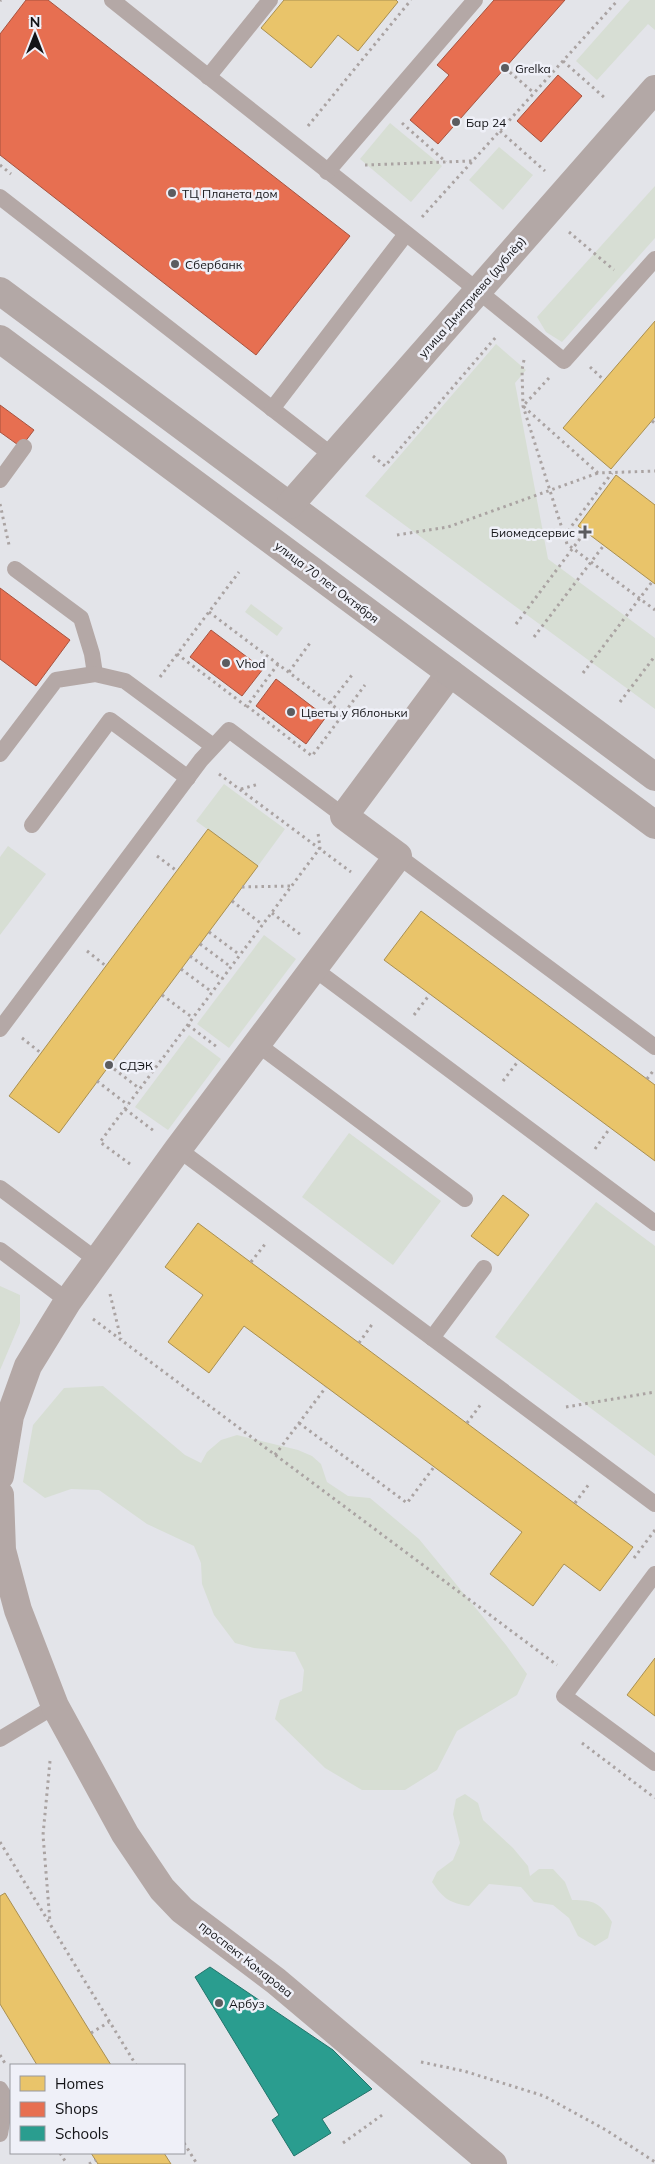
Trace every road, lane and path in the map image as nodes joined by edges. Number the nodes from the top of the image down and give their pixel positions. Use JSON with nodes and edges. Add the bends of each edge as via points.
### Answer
{"nodes":[{"id":1,"x":270,"y":0,"type":"edge"},
{"id":2,"x":411,"y":0,"type":"edge"},
{"id":3,"x":475,"y":0,"type":"edge"},
{"id":4,"x":618,"y":0,"type":"edge"},
{"id":5,"x":122,"y":3,"type":"edge"},
{"id":6,"x":563,"y":61,"type":"junction"},
{"id":7,"x":505,"y":68,"type":"dead end"},
{"id":8,"x":208,"y":76,"type":"junction"},
{"id":9,"x":592,"y":87,"type":"dead end"},
{"id":10,"x":655,"y":90,"type":"edge"},
{"id":11,"x":534,"y":93,"type":"junction"},
{"id":12,"x":384,"y":108,"type":"junction"},
{"id":13,"x":306,"y":129,"type":"dead end"},
{"id":14,"x":500,"y":131,"type":"junction"},
{"id":15,"x":472,"y":161,"type":"junction"},
{"id":16,"x":446,"y":162,"type":"junction"},
{"id":17,"x":362,"y":166,"type":"dead end"},
{"id":18,"x":543,"y":169,"type":"dead end"},
{"id":19,"x":327,"y":172,"type":"junction"},
{"id":20,"x":0,"y":197,"type":"edge"},
{"id":21,"x":406,"y":234,"type":"junction"},
{"id":22,"x":590,"y":251,"type":"dead end"},
{"id":23,"x":655,"y":259,"type":"edge"},
{"id":24,"x":603,"y":261,"type":"dead end"},
{"id":25,"x":478,"y":289,"type":"junction"},
{"id":26,"x":0,"y":291,"type":"edge"},
{"id":27,"x":512,"y":318,"type":"junction"},
{"id":28,"x":532,"y":334,"type":"junction"},
{"id":29,"x":0,"y":339,"type":"edge"},
{"id":30,"x":564,"y":361,"type":"junction"},
{"id":31,"x":523,"y":406,"type":"junction"},
{"id":32,"x":272,"y":409,"type":"junction"},
{"id":33,"x":24,"y":447,"type":"dead end"},
{"id":34,"x":333,"y":456,"type":"junction"},
{"id":35,"x":385,"y":466,"type":"dead end"},
{"id":36,"x":655,"y":471,"type":"edge"},
{"id":37,"x":612,"y":472,"type":"junction"},
{"id":38,"x":598,"y":473,"type":"junction"},
{"id":39,"x":0,"y":480,"type":"edge"},
{"id":40,"x":550,"y":490,"type":"junction"},
{"id":41,"x":0,"y":504,"type":"edge"},
{"id":42,"x":290,"y":505,"type":"junction"},
{"id":43,"x":585,"y":532,"type":"dead end"},
{"id":44,"x":397,"y":535,"type":"dead end"},
{"id":45,"x":564,"y":536,"type":"junction"},
{"id":46,"x":604,"y":545,"type":"dead end"},
{"id":47,"x":573,"y":548,"type":"junction"},
{"id":48,"x":591,"y":562,"type":"junction"},
{"id":49,"x":15,"y":569,"type":"joint"},
{"id":50,"x":239,"y":572,"type":"dead end"},
{"id":51,"x":652,"y":582,"type":"dead end"},
{"id":52,"x":639,"y":598,"type":"junction"},
{"id":53,"x":655,"y":610,"type":"edge"},
{"id":54,"x":209,"y":612,"type":"junction"},
{"id":55,"x":516,"y":624,"type":"dead end"},
{"id":56,"x":534,"y":637,"type":"dead end"},
{"id":57,"x":310,"y":643,"type":"dead end"},
{"id":58,"x":177,"y":654,"type":"junction"},
{"id":59,"x":655,"y":656,"type":"edge"},
{"id":60,"x":278,"y":664,"type":"junction"},
{"id":61,"x":289,"y":672,"type":"junction"},
{"id":62,"x":450,"y":673,"type":"junction"},
{"id":63,"x":583,"y":673,"type":"dead end"},
{"id":64,"x":95,"y":674,"type":"junction"},
{"id":65,"x":352,"y":675,"type":"dead end"},
{"id":66,"x":365,"y":685,"type":"dead end"},
{"id":67,"x":146,"y":696,"type":"junction"},
{"id":68,"x":620,"y":702,"type":"dead end"},
{"id":69,"x":330,"y":703,"type":"junction"},
{"id":70,"x":246,"y":706,"type":"junction"},
{"id":71,"x":344,"y":714,"type":"junction"},
{"id":72,"x":229,"y":730,"type":"junction"},
{"id":73,"x":213,"y":746,"type":"junction"},
{"id":74,"x":0,"y":754,"type":"edge"},
{"id":75,"x":201,"y":760,"type":"junction"},
{"id":76,"x":655,"y":777,"type":"edge"},
{"id":77,"x":188,"y":778,"type":"junction"},
{"id":78,"x":344,"y":816,"type":"junction"},
{"id":79,"x":32,"y":825,"type":"dead end"},
{"id":80,"x":655,"y":825,"type":"edge"},
{"id":81,"x":320,"y":848,"type":"junction"},
{"id":82,"x":398,"y":856,"type":"junction"},
{"id":83,"x":292,"y":886,"type":"junction"},
{"id":84,"x":242,"y":887,"type":"dead end"},
{"id":85,"x":373,"y":888,"type":"junction"},
{"id":86,"x":232,"y":901,"type":"dead end"},
{"id":87,"x":272,"y":913,"type":"junction"},
{"id":88,"x":263,"y":925,"type":"junction"},
{"id":89,"x":209,"y":932,"type":"dead end"},
{"id":90,"x":200,"y":944,"type":"dead end"},
{"id":91,"x":240,"y":955,"type":"junction"},
{"id":92,"x":190,"y":956,"type":"dead end"},
{"id":93,"x":319,"y":960,"type":"junction"},
{"id":94,"x":231,"y":967,"type":"junction"},
{"id":95,"x":181,"y":969,"type":"dead end"},
{"id":96,"x":222,"y":979,"type":"junction"},
{"id":97,"x":212,"y":992,"type":"junction"},
{"id":98,"x":162,"y":995,"type":"dead end"},
{"id":99,"x":193,"y":1018,"type":"junction"},
{"id":100,"x":188,"y":1025,"type":"junction"},
{"id":101,"x":0,"y":1029,"type":"edge"},
{"id":102,"x":655,"y":1047,"type":"edge"},
{"id":103,"x":249,"y":1055,"type":"junction"},
{"id":104,"x":109,"y":1065,"type":"dead end"},
{"id":105,"x":655,"y":1068,"type":"edge"},
{"id":106,"x":647,"y":1079,"type":"dead end"},
{"id":107,"x":97,"y":1082,"type":"dead end"},
{"id":108,"x":140,"y":1089,"type":"junction"},
{"id":109,"x":128,"y":1105,"type":"junction"},
{"id":110,"x":125,"y":1109,"type":"junction"},
{"id":111,"x":178,"y":1149,"type":"junction"},
{"id":112,"x":154,"y":1182,"type":"junction"},
{"id":113,"x":0,"y":1188,"type":"edge"},
{"id":114,"x":465,"y":1199,"type":"dead end"},
{"id":115,"x":655,"y":1223,"type":"edge"},
{"id":116,"x":0,"y":1250,"type":"edge"},
{"id":117,"x":261,"y":1250,"type":"dead end"},
{"id":118,"x":98,"y":1261,"type":"junction"},
{"id":119,"x":251,"y":1262,"type":"dead end"},
{"id":120,"x":484,"y":1268,"type":"dead end"},
{"id":121,"x":68,"y":1301,"type":"junction"},
{"id":122,"x":368,"y":1330,"type":"dead end"},
{"id":123,"x":432,"y":1338,"type":"junction"},
{"id":124,"x":359,"y":1343,"type":"dead end"},
{"id":125,"x":326,"y":1387,"type":"dead end"},
{"id":126,"x":655,"y":1392,"type":"edge"},
{"id":127,"x":476,"y":1410,"type":"dead end"},
{"id":128,"x":532,"y":1412,"type":"junction"},
{"id":129,"x":299,"y":1423,"type":"junction"},
{"id":130,"x":467,"y":1423,"type":"dead end"},
{"id":131,"x":275,"y":1455,"type":"junction"},
{"id":132,"x":434,"y":1467,"type":"dead end"},
{"id":133,"x":0,"y":1476,"type":"edge"},
{"id":134,"x":584,"y":1490,"type":"dead end"},
{"id":135,"x":0,"y":1495,"type":"edge"},
{"id":136,"x":575,"y":1503,"type":"dead end"},
{"id":137,"x":655,"y":1504,"type":"edge"},
{"id":138,"x":655,"y":1574,"type":"edge"},
{"id":139,"x":577,"y":1679,"type":"junction"},
{"id":140,"x":55,"y":1706,"type":"junction"},
{"id":141,"x":0,"y":1739,"type":"edge"},
{"id":142,"x":50,"y":1756,"type":"dead end"},
{"id":143,"x":655,"y":1763,"type":"edge"},
{"id":144,"x":0,"y":1842,"type":"edge"},
{"id":145,"x":50,"y":1924,"type":"junction"},
{"id":146,"x":110,"y":2022,"type":"junction"},
{"id":147,"x":91,"y":2033,"type":"dead end"},
{"id":148,"x":419,"y":2062,"type":"dead end"},
{"id":149,"x":135,"y":2064,"type":"edge"},
{"id":150,"x":0,"y":2089,"type":"edge"},
{"id":151,"x":0,"y":2134,"type":"edge"},
{"id":152,"x":185,"y":2145,"type":"edge"},
{"id":153,"x":96,"y":2160,"type":"dead end"},
{"id":154,"x":655,"y":2162,"type":"edge"},
{"id":155,"x":89,"y":2164,"type":"edge"},
{"id":156,"x":197,"y":2164,"type":"edge"},
{"id":157,"x":493,"y":2164,"type":"edge"}],
"edges":[{"from":1,"to":8,"type":"lane"},
{"from":2,"to":13,"type":"path"},
{"from":3,"to":12,"type":"lane"},
{"from":4,"to":6,"type":"path"},
{"from":5,"to":8,"type":"lane"},
{"from":6,"to":9,"type":"path"},
{"from":6,"to":11,"type":"path"},
{"from":7,"to":11,"type":"path"},
{"from":8,"to":19,"type":"lane"},
{"from":10,"to":25,"type":"main road","name":"улица Дмитриева (дублёр)"},
{"from":11,"to":14,"type":"path"},
{"from":12,"to":16,"type":"path"},
{"from":12,"to":19,"type":"lane"},
{"from":14,"to":15,"type":"path"},
{"from":14,"to":18,"type":"path"},
{"from":15,"to":16,"type":"path"},
{"from":15,"to":21,"type":"path"},
{"from":16,"to":17,"type":"path"},
{"from":19,"to":21,"type":"lane"},
{"from":20,"to":32,"type":"lane"},
{"from":21,"to":25,"type":"lane"},
{"from":21,"to":32,"type":"lane"},
{"from":22,"to":24,"type":"path"},
{"from":23,"to":30,"type":"lane"},
{"from":25,"to":27,"type":"lane"},
{"from":25,"to":34,"type":"main road","name":"улица Дмитриева (дублёр)"},
{"from":26,"to":42,"type":"main road"},
{"from":27,"to":28,"type":"lane"},
{"from":27,"to":35,"type":"path"},
{"from":28,"to":30,"type":"lane"},
{"from":28,"to":31,"type":"path","via":[[522,370]]},
{"from":29,"to":62,"type":"main road","name":"улица 70 лет Октября"},
{"from":30,"to":31,"type":"path"},
{"from":31,"to":38,"type":"path"},
{"from":31,"to":40,"type":"path"},
{"from":32,"to":34,"type":"lane"},
{"from":33,"to":39,"type":"lane"},
{"from":34,"to":42,"type":"main road","name":"улица Дмитриева (дублёр)"},
{"from":36,"to":37,"type":"path"},
{"from":37,"to":38,"type":"path"},
{"from":37,"to":45,"type":"path"},
{"from":38,"to":40,"type":"path"},
{"from":40,"to":44,"type":"path","via":[[448,527]]},
{"from":40,"to":45,"type":"path"},
{"from":41,"to":49,"type":"path"},
{"from":42,"to":76,"type":"main road"},
{"from":43,"to":47,"type":"path"},
{"from":45,"to":47,"type":"path"},
{"from":46,"to":48,"type":"path"},
{"from":47,"to":48,"type":"path"},
{"from":47,"to":55,"type":"path"},
{"from":48,"to":52,"type":"path"},
{"from":48,"to":56,"type":"path"},
{"from":49,"to":64,"type":"lane","via":[[81,618]]},
{"from":50,"to":54,"type":"path"},
{"from":51,"to":52,"type":"path"},
{"from":52,"to":53,"type":"path"},
{"from":52,"to":63,"type":"path"},
{"from":54,"to":58,"type":"path"},
{"from":54,"to":60,"type":"path"},
{"from":57,"to":61,"type":"path"},
{"from":58,"to":67,"type":"path"},
{"from":58,"to":70,"type":"path"},
{"from":59,"to":68,"type":"path"},
{"from":60,"to":61,"type":"path"},
{"from":60,"to":70,"type":"path"},
{"from":61,"to":69,"type":"path"},
{"from":62,"to":78,"type":"street"},
{"from":62,"to":80,"type":"main road","name":"улица 70 лет Октября"},
{"from":64,"to":67,"type":"lane","via":[[125,681]]},
{"from":64,"to":74,"type":"lane","via":[[56,680]]},
{"from":65,"to":69,"type":"path"},
{"from":66,"to":71,"type":"path"},
{"from":67,"to":73,"type":"lane"},
{"from":69,"to":71,"type":"path"},
{"from":70,"to":71,"type":"path","via":[[312,756]]},
{"from":70,"to":72,"type":"path"},
{"from":72,"to":73,"type":"lane"},
{"from":72,"to":78,"type":"lane"},
{"from":73,"to":75,"type":"lane"},
{"from":75,"to":77,"type":"lane"},
{"from":75,"to":81,"type":"path"},
{"from":77,"to":79,"type":"lane","via":[[110,720]]},
{"from":77,"to":101,"type":"lane"},
{"from":78,"to":82,"type":"street"},
{"from":81,"to":83,"type":"path"},
{"from":81,"to":85,"type":"path"},
{"from":82,"to":85,"type":"street"},
{"from":82,"to":102,"type":"lane"},
{"from":83,"to":84,"type":"path"},
{"from":83,"to":87,"type":"path"},
{"from":85,"to":93,"type":"street"},
{"from":86,"to":88,"type":"path"},
{"from":87,"to":88,"type":"path"},
{"from":87,"to":93,"type":"path"},
{"from":88,"to":91,"type":"path"},
{"from":89,"to":91,"type":"path"},
{"from":90,"to":94,"type":"path"},
{"from":91,"to":94,"type":"path"},
{"from":92,"to":96,"type":"path"},
{"from":93,"to":103,"type":"street"},
{"from":93,"to":115,"type":"lane"},
{"from":94,"to":96,"type":"path"},
{"from":95,"to":97,"type":"path"},
{"from":96,"to":97,"type":"path"},
{"from":97,"to":99,"type":"path"},
{"from":98,"to":99,"type":"path"},
{"from":99,"to":100,"type":"path"},
{"from":100,"to":103,"type":"path"},
{"from":100,"to":108,"type":"path"},
{"from":103,"to":111,"type":"street"},
{"from":103,"to":114,"type":"lane"},
{"from":104,"to":108,"type":"path"},
{"from":105,"to":106,"type":"path"},
{"from":107,"to":109,"type":"path"},
{"from":108,"to":109,"type":"path"},
{"from":109,"to":110,"type":"path"},
{"from":110,"to":111,"type":"path"},
{"from":110,"to":112,"type":"path","via":[[100,1142]]},
{"from":111,"to":112,"type":"street"},
{"from":111,"to":123,"type":"lane"},
{"from":112,"to":118,"type":"street"},
{"from":113,"to":118,"type":"lane"},
{"from":116,"to":121,"type":"lane"},
{"from":117,"to":119,"type":"path"},
{"from":118,"to":121,"type":"street"},
{"from":120,"to":123,"type":"lane"},
{"from":121,"to":131,"type":"path"},
{"from":121,"to":133,"type":"street","via":[[28,1366],[10,1416]]},
{"from":122,"to":124,"type":"path"},
{"from":123,"to":128,"type":"lane"},
{"from":125,"to":129,"type":"path"},
{"from":126,"to":128,"type":"path"},
{"from":127,"to":130,"type":"path"},
{"from":128,"to":137,"type":"lane"},
{"from":129,"to":131,"type":"path"},
{"from":129,"to":132,"type":"path","via":[[407,1503]]},
{"from":131,"to":139,"type":"path"},
{"from":134,"to":136,"type":"path"},
{"from":135,"to":140,"type":"street","name":"проспект Комарова","via":[[2,1550],[18,1610]]},
{"from":138,"to":139,"type":"lane"},
{"from":139,"to":143,"type":"lane","via":[[564,1696]]},
{"from":140,"to":141,"type":"lane"},
{"from":140,"to":157,"type":"street","name":"проспект Комарова","via":[[125,1834],[162,1889],[182,1910],[276,1981]]},
{"from":142,"to":145,"type":"path","via":[[43,1835]]},
{"from":144,"to":145,"type":"path"},
{"from":145,"to":146,"type":"path"},
{"from":146,"to":147,"type":"path"},
{"from":146,"to":149,"type":"path"},
{"from":148,"to":154,"type":"path","via":[[464,2071],[544,2096]]},
{"from":150,"to":151,"type":"lane","via":[[6,2098]]},
{"from":152,"to":156,"type":"path"},
{"from":153,"to":155,"type":"path"}]}
